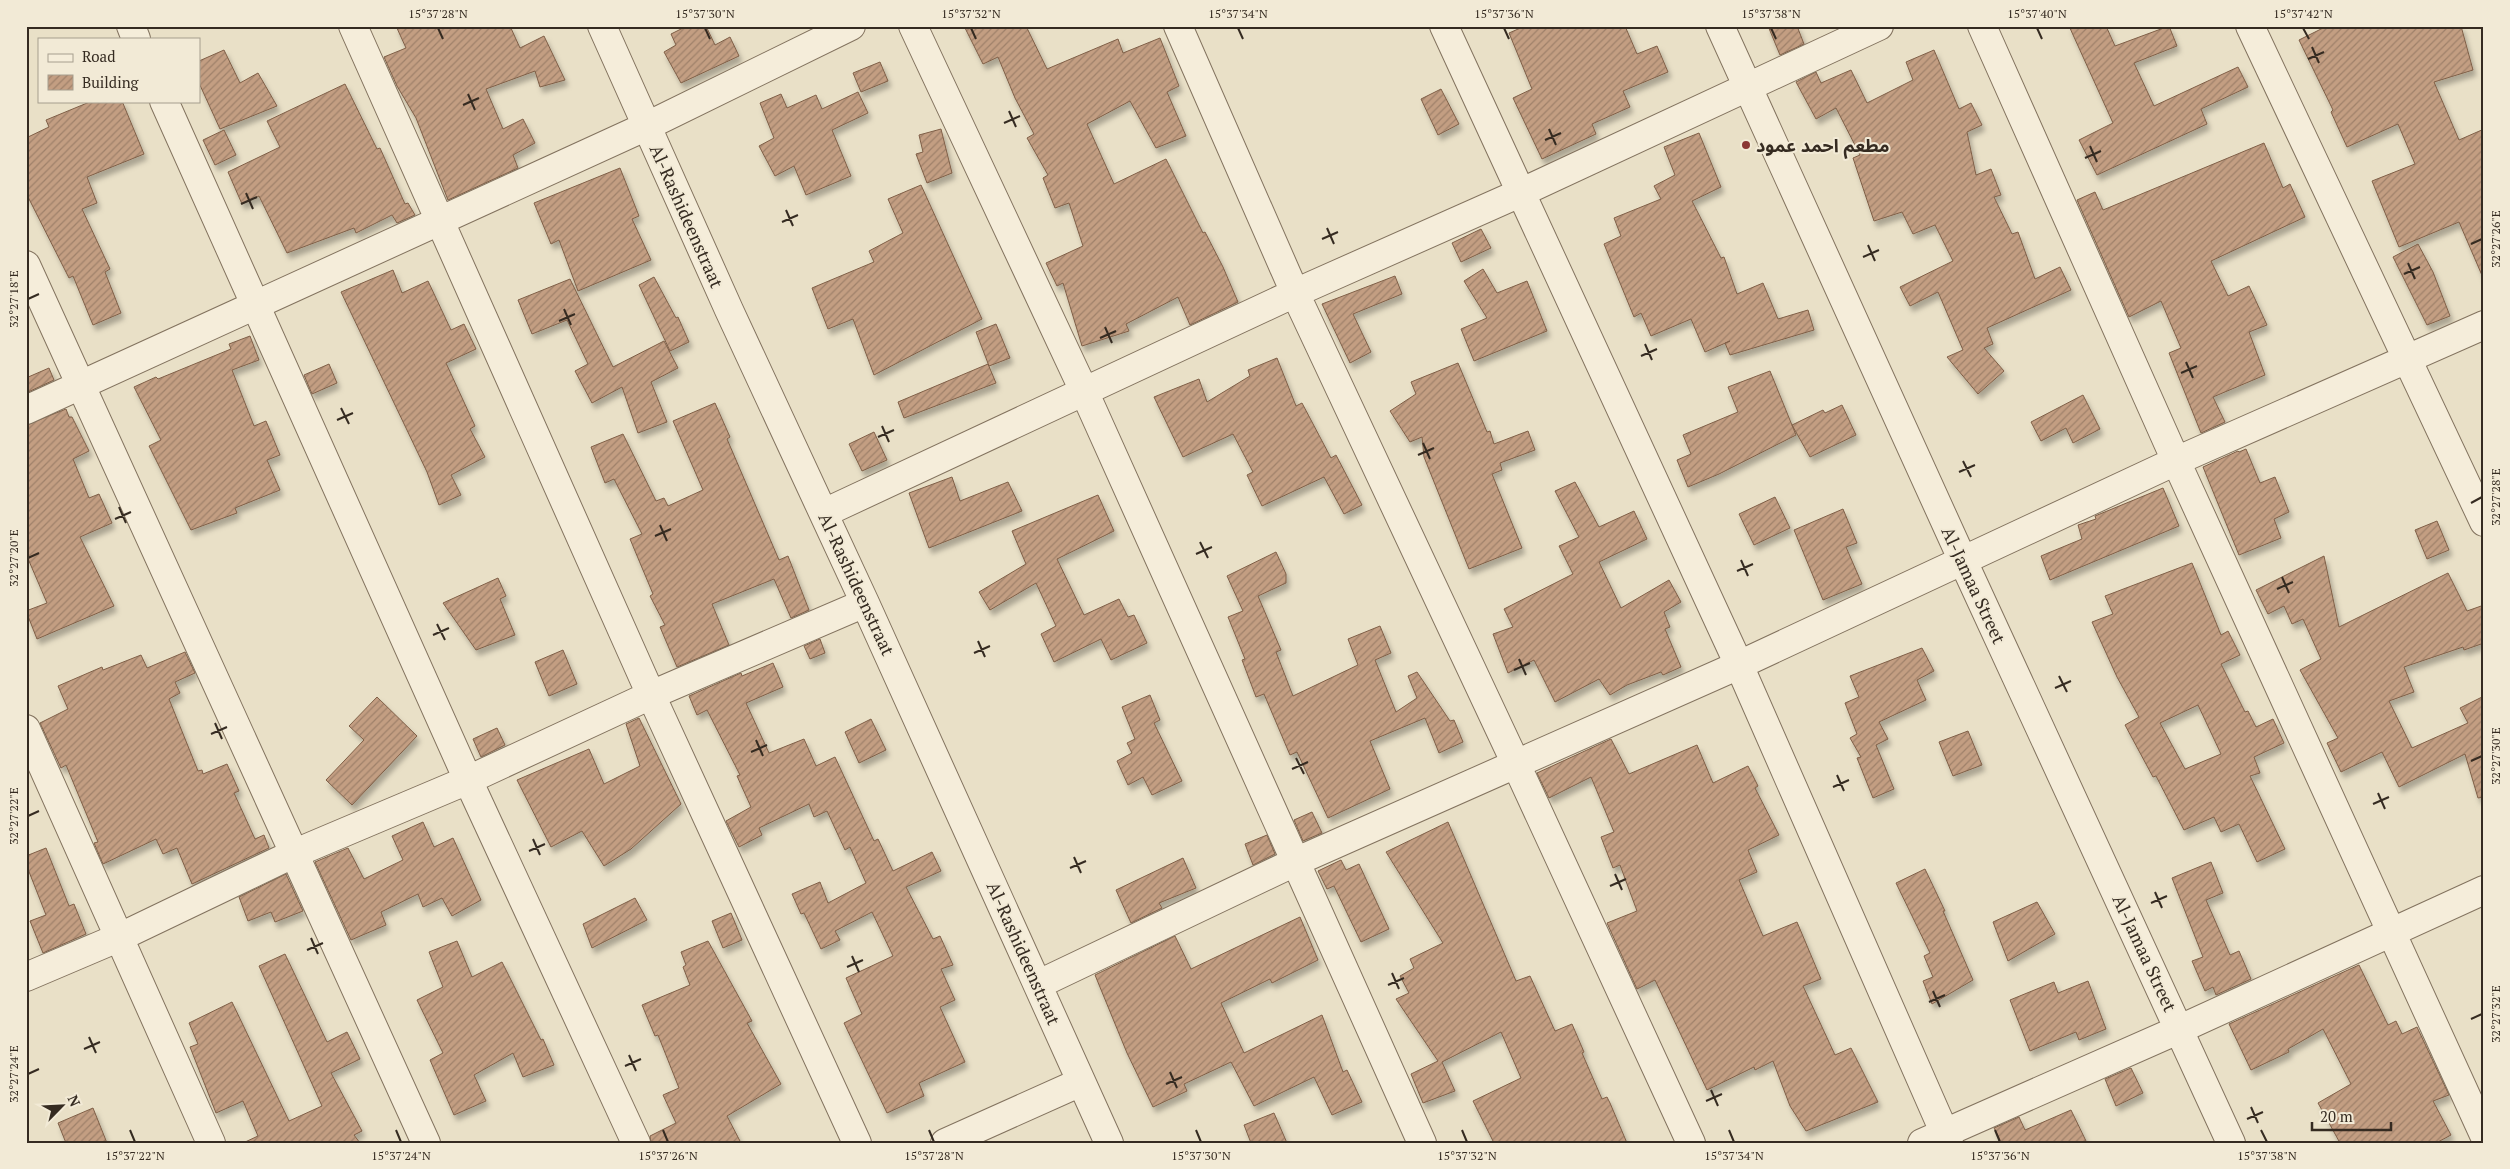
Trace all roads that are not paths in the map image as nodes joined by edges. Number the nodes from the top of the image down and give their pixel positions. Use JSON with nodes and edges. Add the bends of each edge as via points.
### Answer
{"nodes":[{"id":1,"x":131,"y":26,"type":"edge"},
{"id":2,"x":353,"y":26,"type":"edge"},
{"id":3,"x":602,"y":26,"type":"edge"},
{"id":4,"x":851,"y":26,"type":"edge"},
{"id":5,"x":913,"y":26,"type":"edge"},
{"id":6,"x":1178,"y":26,"type":"edge"},
{"id":7,"x":1444,"y":26,"type":"edge"},
{"id":8,"x":1720,"y":26,"type":"edge"},
{"id":9,"x":1879,"y":26,"type":"edge"},
{"id":10,"x":1982,"y":26,"type":"edge"},
{"id":11,"x":2250,"y":26,"type":"edge"},
{"id":12,"x":136,"y":38,"type":"edge"},
{"id":13,"x":1748,"y":86,"type":"junction"},
{"id":14,"x":164,"y":102,"type":"edge"},
{"id":15,"x":646,"y":126,"type":"junction"},
{"id":16,"x":1520,"y":193,"type":"junction"},
{"id":17,"x":439,"y":222,"type":"junction"},
{"id":18,"x":26,"y":265,"type":"edge"},
{"id":19,"x":1294,"y":293,"type":"junction"},
{"id":20,"x":253,"y":305,"type":"junction"},
{"id":21,"x":2484,"y":325,"type":"edge"},
{"id":22,"x":2406,"y":360,"type":"junction"},
{"id":23,"x":82,"y":386,"type":"junction"},
{"id":24,"x":1084,"y":391,"type":"junction"},
{"id":25,"x":26,"y":410,"type":"edge"},
{"id":26,"x":2176,"y":461,"type":"junction"},
{"id":27,"x":824,"y":513,"type":"junction"},
{"id":28,"x":2484,"y":522,"type":"edge"},
{"id":29,"x":1963,"y":561,"type":"junction"},
{"id":30,"x":865,"y":603,"type":"junction"},
{"id":31,"x":1739,"y":664,"type":"junction"},
{"id":32,"x":651,"y":695,"type":"junction"},
{"id":33,"x":26,"y":729,"type":"edge"},
{"id":34,"x":1516,"y":764,"type":"junction"},
{"id":35,"x":468,"y":780,"type":"junction"},
{"id":36,"x":294,"y":854,"type":"junction"},
{"id":37,"x":1295,"y":862,"type":"junction"},
{"id":38,"x":2484,"y":890,"type":"edge"},
{"id":39,"x":2392,"y":931,"type":"junction"},
{"id":40,"x":120,"y":936,"type":"junction"},
{"id":41,"x":26,"y":977,"type":"edge"},
{"id":42,"x":1038,"y":984,"type":"junction"},
{"id":43,"x":2180,"y":1029,"type":"junction"},
{"id":44,"x":1081,"y":1082,"type":"junction"},
{"id":45,"x":2484,"y":1135,"type":"edge"},
{"id":46,"x":1938,"y":1139,"type":"edge"},
{"id":47,"x":212,"y":1143,"type":"edge"},
{"id":48,"x":426,"y":1143,"type":"edge"},
{"id":49,"x":636,"y":1143,"type":"edge"},
{"id":50,"x":858,"y":1143,"type":"edge"},
{"id":51,"x":945,"y":1143,"type":"edge"},
{"id":52,"x":1108,"y":1143,"type":"edge"},
{"id":53,"x":1422,"y":1143,"type":"edge"},
{"id":54,"x":1691,"y":1143,"type":"edge"},
{"id":55,"x":2231,"y":1143,"type":"edge"}],
"edges":[{"from":1,"to":12,"type":"street"},
{"from":2,"to":17,"type":"street"},
{"from":3,"to":15,"type":"street","name":"Al-Rashideenstraat"},
{"from":4,"to":15,"type":"street"},
{"from":5,"to":24,"type":"street"},
{"from":6,"to":19,"type":"street"},
{"from":7,"to":16,"type":"street"},
{"from":8,"to":13,"type":"street","name":"Al-Jamaa Street"},
{"from":9,"to":13,"type":"street"},
{"from":10,"to":26,"type":"street"},
{"from":11,"to":22,"type":"street"},
{"from":13,"to":16,"type":"street"},
{"from":13,"to":29,"type":"street","name":"Al-Jamaa Street"},
{"from":14,"to":20,"type":"street"},
{"from":15,"to":17,"type":"street"},
{"from":15,"to":27,"type":"street","name":"Al-Rashideenstraat"},
{"from":16,"to":19,"type":"street"},
{"from":16,"to":31,"type":"street"},
{"from":17,"to":20,"type":"street"},
{"from":17,"to":32,"type":"street"},
{"from":18,"to":23,"type":"street"},
{"from":19,"to":24,"type":"street"},
{"from":19,"to":34,"type":"street"},
{"from":20,"to":23,"type":"street"},
{"from":20,"to":35,"type":"street"},
{"from":21,"to":22,"type":"street"},
{"from":22,"to":26,"type":"street"},
{"from":22,"to":28,"type":"street"},
{"from":23,"to":25,"type":"street"},
{"from":23,"to":36,"type":"street"},
{"from":24,"to":27,"type":"street"},
{"from":24,"to":37,"type":"street"},
{"from":26,"to":29,"type":"street"},
{"from":26,"to":39,"type":"street"},
{"from":27,"to":30,"type":"street","name":"Al-Rashideenstraat"},
{"from":29,"to":31,"type":"street"},
{"from":29,"to":43,"type":"street","name":"Al-Jamaa Street"},
{"from":30,"to":32,"type":"street"},
{"from":30,"to":42,"type":"street","name":"Al-Rashideenstraat"},
{"from":31,"to":34,"type":"street"},
{"from":31,"to":46,"type":"street"},
{"from":32,"to":35,"type":"street"},
{"from":32,"to":50,"type":"street"},
{"from":33,"to":40,"type":"street"},
{"from":34,"to":37,"type":"street"},
{"from":34,"to":54,"type":"street"},
{"from":35,"to":36,"type":"street"},
{"from":35,"to":49,"type":"street"},
{"from":36,"to":40,"type":"street"},
{"from":36,"to":48,"type":"street"},
{"from":37,"to":42,"type":"street"},
{"from":37,"to":53,"type":"street"},
{"from":38,"to":39,"type":"street"},
{"from":39,"to":43,"type":"street"},
{"from":39,"to":45,"type":"street"},
{"from":40,"to":41,"type":"street"},
{"from":40,"to":47,"type":"street"},
{"from":42,"to":44,"type":"street","name":"Al-Rashideenstraat"},
{"from":43,"to":46,"type":"street"},
{"from":43,"to":55,"type":"street","name":"Al-Jamaa Street"},
{"from":44,"to":51,"type":"street"},
{"from":44,"to":52,"type":"street","name":"Al-Rashideenstraat"}]}
